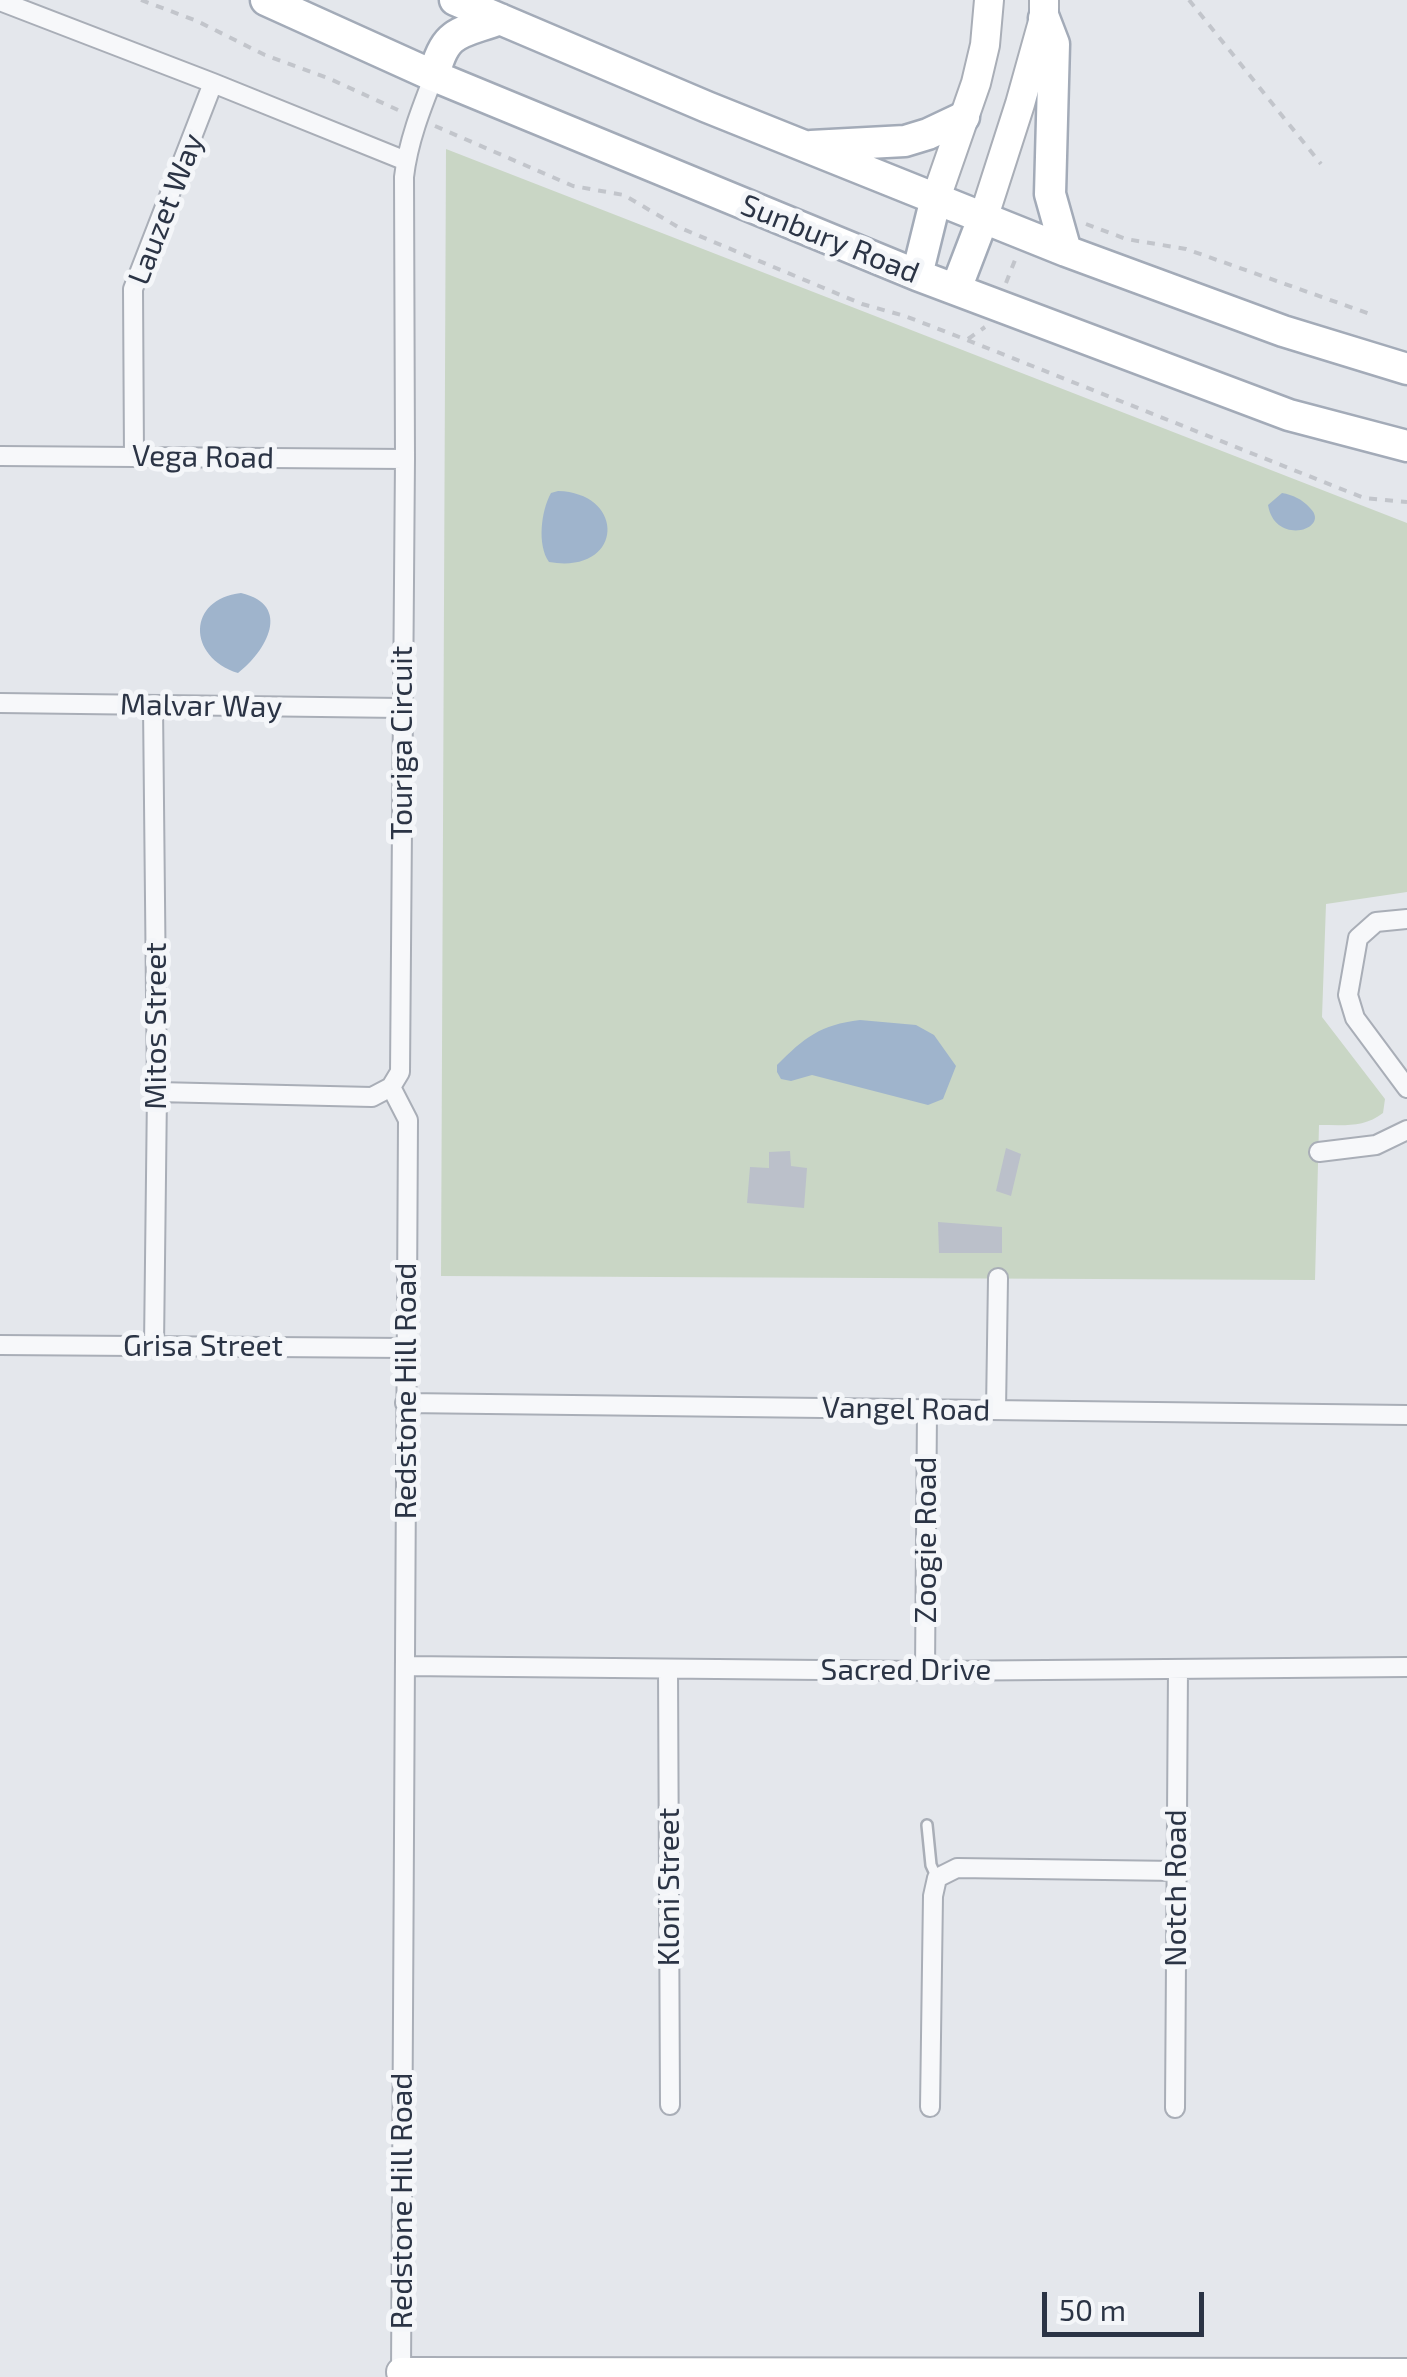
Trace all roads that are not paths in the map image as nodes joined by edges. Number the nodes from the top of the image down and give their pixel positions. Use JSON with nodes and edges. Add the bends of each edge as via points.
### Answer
{"nodes":[{"id":1,"x":266,"y":0,"type":"edge"},
{"id":2,"x":455,"y":0,"type":"edge"},
{"id":3,"x":989,"y":0,"type":"edge"},
{"id":4,"x":0,"y":1,"type":"edge"},
{"id":5,"x":1044,"y":9,"type":"edge"},
{"id":6,"x":500,"y":19,"type":"junction"},
{"id":7,"x":434,"y":76,"type":"junction"},
{"id":8,"x":213,"y":83,"type":"junction"},
{"id":9,"x":964,"y":118,"type":"junction"},
{"id":10,"x":803,"y":147,"type":"junction"},
{"id":11,"x":406,"y":162,"type":"junction"},
{"id":12,"x":936,"y":198,"type":"junction"},
{"id":13,"x":984,"y":216,"type":"junction"},
{"id":14,"x":1066,"y":250,"type":"junction"},
{"id":15,"x":917,"y":275,"type":"junction"},
{"id":16,"x":956,"y":289,"type":"junction"},
{"id":17,"x":1407,"y":369,"type":"edge"},
{"id":18,"x":1407,"y":446,"type":"edge"},
{"id":19,"x":0,"y":456,"type":"edge"},
{"id":20,"x":134,"y":457,"type":"junction"},
{"id":21,"x":405,"y":459,"type":"junction"},
{"id":22,"x":0,"y":704,"type":"edge"},
{"id":23,"x":153,"y":706,"type":"junction"},
{"id":24,"x":402,"y":708,"type":"junction"},
{"id":25,"x":1407,"y":919,"type":"edge"},
{"id":26,"x":390,"y":1087,"type":"junction"},
{"id":27,"x":1407,"y":1088,"type":"edge"},
{"id":28,"x":158,"y":1092,"type":"junction"},
{"id":29,"x":1407,"y":1130,"type":"edge"},
{"id":30,"x":1318,"y":1152,"type":"dead end"},
{"id":31,"x":998,"y":1278,"type":"dead end"},
{"id":32,"x":0,"y":1345,"type":"edge"},
{"id":33,"x":154,"y":1346,"type":"junction"},
{"id":34,"x":406,"y":1348,"type":"junction"},
{"id":35,"x":405,"y":1402,"type":"junction"},
{"id":36,"x":928,"y":1410,"type":"junction"},
{"id":37,"x":996,"y":1410,"type":"junction"},
{"id":38,"x":1407,"y":1415,"type":"edge"},
{"id":39,"x":405,"y":1666,"type":"junction"},
{"id":40,"x":1407,"y":1667,"type":"edge"},
{"id":41,"x":668,"y":1669,"type":"junction"},
{"id":42,"x":1178,"y":1669,"type":"junction"},
{"id":43,"x":925,"y":1671,"type":"junction"},
{"id":44,"x":927,"y":1825,"type":"dead end"},
{"id":45,"x":1176,"y":1871,"type":"junction"},
{"id":46,"x":938,"y":1878,"type":"junction"},
{"id":47,"x":670,"y":2106,"type":"dead end"},
{"id":48,"x":930,"y":2107,"type":"dead end"},
{"id":49,"x":1174,"y":2108,"type":"dead end"},
{"id":50,"x":401,"y":2372,"type":"joint"},
{"id":51,"x":1407,"y":2373,"type":"edge"}],
"edges":[{"from":1,"to":7,"type":"main road","name":"Sunbury Road"},
{"from":2,"to":6,"type":"main road"},
{"from":3,"to":9,"type":"street","via":[[985,45]]},
{"from":4,"to":8,"type":"street"},
{"from":5,"to":13,"type":"street"},
{"from":5,"to":14,"type":"main road","via":[[1054,44],[1050,194]]},
{"from":6,"to":7,"type":"main road","via":[[450,37]]},
{"from":6,"to":10,"type":"main road"},
{"from":7,"to":11,"type":"street","name":"Touriga Circuit"},
{"from":7,"to":15,"type":"main road","name":"Sunbury Road"},
{"from":8,"to":11,"type":"street"},
{"from":8,"to":20,"type":"street","name":"Lauzet Way","via":[[133,289]]},
{"from":9,"to":10,"type":"main road","via":[[905,141]]},
{"from":9,"to":12,"type":"street"},
{"from":10,"to":12,"type":"main road"},
{"from":11,"to":21,"type":"street","name":"Touriga Circuit"},
{"from":12,"to":13,"type":"main road"},
{"from":12,"to":15,"type":"main road"},
{"from":13,"to":14,"type":"main road"},
{"from":13,"to":16,"type":"main road"},
{"from":14,"to":17,"type":"main road"},
{"from":15,"to":16,"type":"main road","name":"Sunbury Road"},
{"from":16,"to":18,"type":"main road","name":"Sunbury Road","via":[[1289,415]]},
{"from":19,"to":20,"type":"street","name":"Vega Road"},
{"from":20,"to":21,"type":"street","name":"Vega Road"},
{"from":21,"to":24,"type":"street","name":"Touriga Circuit"},
{"from":22,"to":23,"type":"street","name":"Malvar Way"},
{"from":23,"to":24,"type":"street","name":"Malvar Way"},
{"from":23,"to":28,"type":"street","name":"Mitos Street"},
{"from":24,"to":26,"type":"street","name":"Touriga Circuit","via":[[400,1072]]},
{"from":25,"to":27,"type":"street","via":[[1376,922],[1358,938],[1348,995],[1355,1018]]},
{"from":26,"to":28,"type":"street","via":[[372,1096]]},
{"from":26,"to":34,"type":"street","name":"Redstone Hill Road","via":[[408,1120]]},
{"from":28,"to":33,"type":"street","name":"Mitos Street"},
{"from":29,"to":30,"type":"street","via":[[1376,1146]]},
{"from":31,"to":37,"type":"street"},
{"from":32,"to":33,"type":"street","name":"Grisa Street"},
{"from":33,"to":34,"type":"street","name":"Grisa Street"},
{"from":34,"to":35,"type":"street","name":"Redstone Hill Road"},
{"from":35,"to":36,"type":"street","name":"Vangel Road"},
{"from":35,"to":39,"type":"street","name":"Redstone Hill Road"},
{"from":36,"to":37,"type":"street","name":"Vangel Road"},
{"from":36,"to":43,"type":"street","name":"Zoogie Road"},
{"from":37,"to":38,"type":"street","name":"Vangel Road"},
{"from":39,"to":41,"type":"street","name":"Sacred Drive"},
{"from":39,"to":50,"type":"street","name":"Redstone Hill Road"},
{"from":40,"to":42,"type":"street","name":"Sacred Drive"},
{"from":41,"to":43,"type":"street","name":"Sacred Drive"},
{"from":41,"to":47,"type":"street","name":"Kloni Street"},
{"from":42,"to":43,"type":"street","name":"Sacred Drive"},
{"from":42,"to":45,"type":"street","name":"Notch Road"},
{"from":44,"to":46,"type":"lane"},
{"from":45,"to":46,"type":"street","via":[[957,1868]]},
{"from":45,"to":49,"type":"street","name":"Notch Road"},
{"from":46,"to":48,"type":"street"},
{"from":50,"to":51,"type":"street","name":"Redstone Hill Road"}]}
